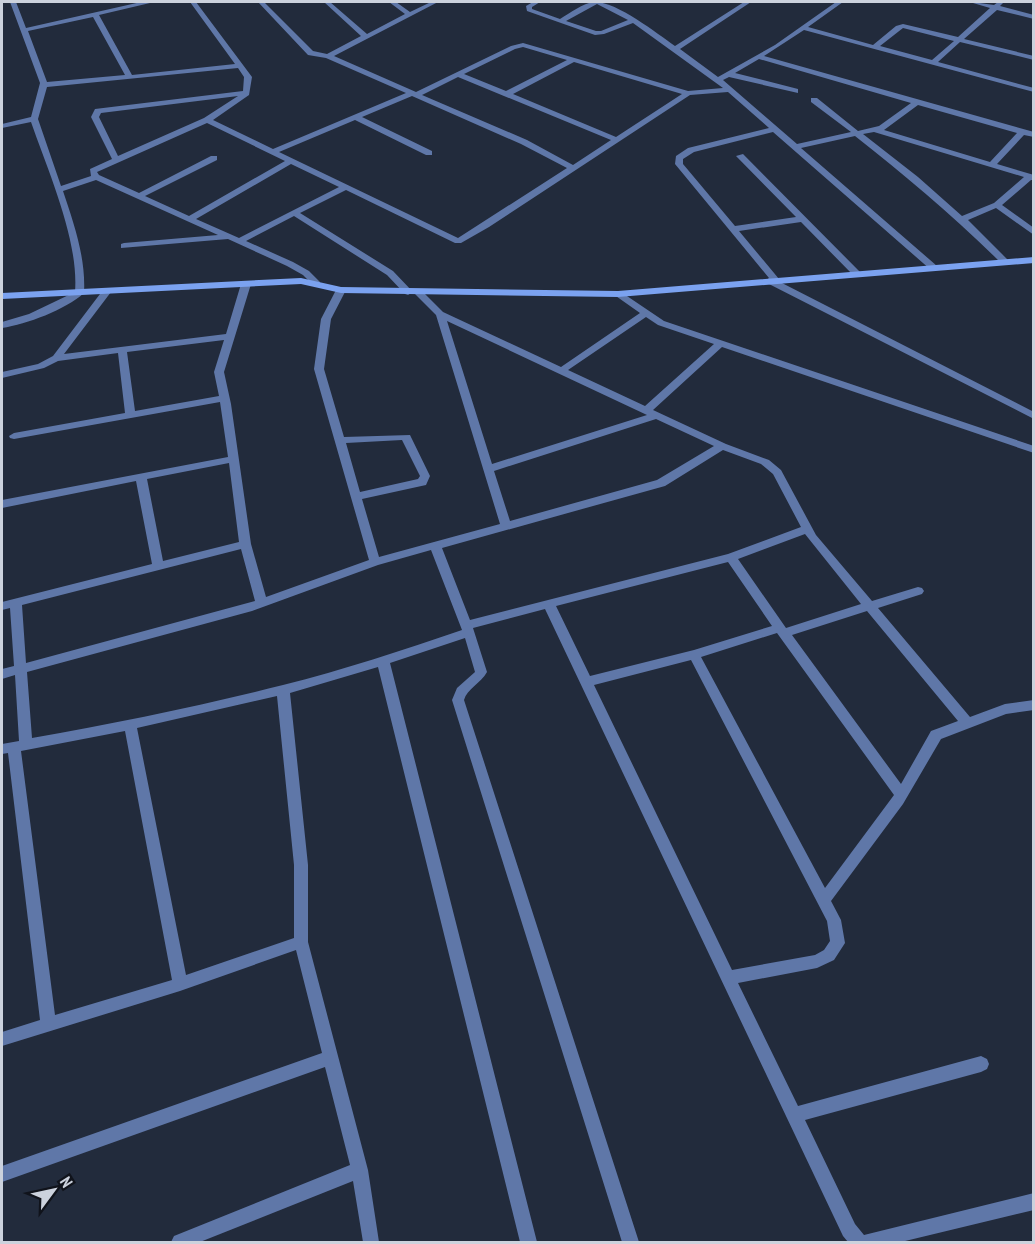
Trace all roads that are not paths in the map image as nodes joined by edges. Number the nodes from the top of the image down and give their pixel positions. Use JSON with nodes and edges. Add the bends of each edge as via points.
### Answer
{"nodes":[{"id":1,"x":13,"y":2,"type":"edge"},
{"id":2,"x":147,"y":2,"type":"edge"},
{"id":3,"x":193,"y":2,"type":"edge"},
{"id":4,"x":261,"y":2,"type":"edge"},
{"id":5,"x":327,"y":2,"type":"edge"},
{"id":6,"x":392,"y":2,"type":"edge"},
{"id":7,"x":435,"y":2,"type":"edge"},
{"id":8,"x":537,"y":2,"type":"edge"},
{"id":9,"x":597,"y":2,"type":"edge"},
{"id":10,"x":748,"y":2,"type":"edge"},
{"id":11,"x":826,"y":2,"type":"edge"},
{"id":12,"x":975,"y":2,"type":"edge"},
{"id":13,"x":838,"y":3,"type":"edge"},
{"id":14,"x":998,"y":4,"type":"edge"},
{"id":15,"x":95,"y":14,"type":"junction"},
{"id":16,"x":409,"y":14,"type":"junction"},
{"id":17,"x":1034,"y":16,"type":"edge"},
{"id":18,"x":634,"y":20,"type":"junction"},
{"id":19,"x":561,"y":21,"type":"junction"},
{"id":20,"x":803,"y":28,"type":"junction"},
{"id":21,"x":25,"y":30,"type":"junction"},
{"id":22,"x":366,"y":36,"type":"junction"},
{"id":23,"x":960,"y":38,"type":"junction"},
{"id":24,"x":875,"y":47,"type":"junction"},
{"id":25,"x":675,"y":49,"type":"junction"},
{"id":26,"x":328,"y":56,"type":"junction"},
{"id":27,"x":759,"y":57,"type":"junction"},
{"id":28,"x":1034,"y":58,"type":"edge"},
{"id":29,"x":575,"y":59,"type":"junction"},
{"id":30,"x":933,"y":63,"type":"junction"},
{"id":31,"x":241,"y":66,"type":"junction"},
{"id":32,"x":458,"y":74,"type":"junction"},
{"id":33,"x":728,"y":74,"type":"junction"},
{"id":34,"x":130,"y":77,"type":"junction"},
{"id":35,"x":718,"y":80,"type":"junction"},
{"id":36,"x":44,"y":86,"type":"junction"},
{"id":37,"x":729,"y":90,"type":"junction"},
{"id":38,"x":1034,"y":90,"type":"edge"},
{"id":39,"x":795,"y":91,"type":"dead end"},
{"id":40,"x":246,"y":93,"type":"junction"},
{"id":41,"x":688,"y":93,"type":"junction"},
{"id":42,"x":414,"y":94,"type":"junction"},
{"id":43,"x":507,"y":94,"type":"junction"},
{"id":44,"x":814,"y":100,"type":"dead end"},
{"id":45,"x":917,"y":102,"type":"junction"},
{"id":46,"x":356,"y":117,"type":"junction"},
{"id":47,"x":34,"y":119,"type":"junction"},
{"id":48,"x":207,"y":120,"type":"junction"},
{"id":49,"x":2,"y":126,"type":"edge"},
{"id":50,"x":775,"y":129,"type":"junction"},
{"id":51,"x":876,"y":130,"type":"junction"},
{"id":52,"x":1022,"y":132,"type":"junction"},
{"id":53,"x":858,"y":134,"type":"junction"},
{"id":54,"x":1034,"y":135,"type":"edge"},
{"id":55,"x":617,"y":140,"type":"junction"},
{"id":56,"x":795,"y":147,"type":"junction"},
{"id":57,"x":272,"y":152,"type":"junction"},
{"id":58,"x":429,"y":153,"type":"dead end"},
{"id":59,"x":740,"y":156,"type":"dead end"},
{"id":60,"x":214,"y":158,"type":"dead end"},
{"id":61,"x":116,"y":159,"type":"junction"},
{"id":62,"x":290,"y":161,"type":"junction"},
{"id":63,"x":992,"y":165,"type":"junction"},
{"id":64,"x":573,"y":168,"type":"junction"},
{"id":65,"x":96,"y":177,"type":"junction"},
{"id":66,"x":1031,"y":178,"type":"edge"},
{"id":67,"x":345,"y":187,"type":"junction"},
{"id":68,"x":58,"y":190,"type":"junction"},
{"id":69,"x":139,"y":196,"type":"junction"},
{"id":70,"x":997,"y":205,"type":"junction"},
{"id":71,"x":294,"y":213,"type":"junction"},
{"id":72,"x":190,"y":219,"type":"junction"},
{"id":73,"x":803,"y":219,"type":"junction"},
{"id":74,"x":964,"y":222,"type":"junction"},
{"id":75,"x":734,"y":229,"type":"junction"},
{"id":76,"x":1034,"y":233,"type":"edge"},
{"id":77,"x":229,"y":236,"type":"junction"},
{"id":78,"x":239,"y":241,"type":"junction"},
{"id":79,"x":124,"y":246,"type":"dead end"},
{"id":80,"x":1034,"y":260,"type":"edge"},
{"id":81,"x":1005,"y":262,"type":"junction"},
{"id":82,"x":934,"y":268,"type":"junction"},
{"id":83,"x":857,"y":274,"type":"junction"},
{"id":84,"x":773,"y":281,"type":"junction"},
{"id":85,"x":246,"y":284,"type":"junction"},
{"id":86,"x":317,"y":284,"type":"junction"},
{"id":87,"x":341,"y":290,"type":"junction"},
{"id":88,"x":106,"y":292,"type":"junction"},
{"id":89,"x":413,"y":292,"type":"junction"},
{"id":90,"x":80,"y":293,"type":"junction"},
{"id":91,"x":618,"y":294,"type":"junction"},
{"id":92,"x":2,"y":296,"type":"edge"},
{"id":93,"x":646,"y":313,"type":"junction"},
{"id":94,"x":440,"y":314,"type":"junction"},
{"id":95,"x":2,"y":325,"type":"edge"},
{"id":96,"x":230,"y":336,"type":"junction"},
{"id":97,"x":720,"y":344,"type":"junction"},
{"id":98,"x":122,"y":350,"type":"junction"},
{"id":99,"x":56,"y":358,"type":"junction"},
{"id":100,"x":561,"y":371,"type":"junction"},
{"id":101,"x":2,"y":375,"type":"edge"},
{"id":102,"x":224,"y":398,"type":"junction"},
{"id":103,"x":646,"y":410,"type":"junction"},
{"id":104,"x":130,"y":415,"type":"junction"},
{"id":105,"x":657,"y":415,"type":"junction"},
{"id":106,"x":1034,"y":416,"type":"edge"},
{"id":107,"x":14,"y":436,"type":"dead end"},
{"id":108,"x":340,"y":440,"type":"junction"},
{"id":109,"x":722,"y":446,"type":"junction"},
{"id":110,"x":1034,"y":450,"type":"edge"},
{"id":111,"x":234,"y":459,"type":"junction"},
{"id":112,"x":489,"y":469,"type":"junction"},
{"id":113,"x":141,"y":477,"type":"junction"},
{"id":114,"x":356,"y":497,"type":"junction"},
{"id":115,"x":2,"y":504,"type":"edge"},
{"id":116,"x":506,"y":526,"type":"junction"},
{"id":117,"x":806,"y":529,"type":"junction"},
{"id":118,"x":245,"y":544,"type":"junction"},
{"id":119,"x":435,"y":545,"type":"junction"},
{"id":120,"x":731,"y":557,"type":"junction"},
{"id":121,"x":375,"y":562,"type":"junction"},
{"id":122,"x":158,"y":566,"type":"junction"},
{"id":123,"x":918,"y":591,"type":"dead end"},
{"id":124,"x":16,"y":602,"type":"junction"},
{"id":125,"x":261,"y":603,"type":"junction"},
{"id":126,"x":549,"y":604,"type":"junction"},
{"id":127,"x":2,"y":606,"type":"edge"},
{"id":128,"x":870,"y":607,"type":"junction"},
{"id":129,"x":468,"y":628,"type":"junction"},
{"id":130,"x":782,"y":631,"type":"junction"},
{"id":131,"x":693,"y":655,"type":"junction"},
{"id":132,"x":383,"y":661,"type":"junction"},
{"id":133,"x":22,"y":669,"type":"junction"},
{"id":134,"x":2,"y":674,"type":"edge"},
{"id":135,"x":586,"y":682,"type":"junction"},
{"id":136,"x":283,"y":690,"type":"junction"},
{"id":137,"x":1034,"y":705,"type":"edge"},
{"id":138,"x":968,"y":723,"type":"junction"},
{"id":139,"x":130,"y":726,"type":"junction"},
{"id":140,"x":14,"y":746,"type":"edge"},
{"id":141,"x":901,"y":794,"type":"junction"},
{"id":142,"x":823,"y":901,"type":"junction"},
{"id":143,"x":301,"y":942,"type":"junction"},
{"id":144,"x":728,"y":978,"type":"junction"},
{"id":145,"x":180,"y":984,"type":"junction"},
{"id":146,"x":48,"y":1025,"type":"junction"},
{"id":147,"x":2,"y":1039,"type":"edge"},
{"id":148,"x":331,"y":1057,"type":"junction"},
{"id":149,"x":981,"y":1064,"type":"dead end"},
{"id":150,"x":794,"y":1115,"type":"junction"},
{"id":151,"x":360,"y":1170,"type":"junction"},
{"id":152,"x":2,"y":1174,"type":"edge"},
{"id":153,"x":1034,"y":1201,"type":"edge"},
{"id":154,"x":180,"y":1242,"type":"edge"},
{"id":155,"x":371,"y":1242,"type":"edge"},
{"id":156,"x":529,"y":1242,"type":"edge"},
{"id":157,"x":631,"y":1242,"type":"edge"},
{"id":158,"x":859,"y":1242,"type":"edge"},
{"id":159,"x":868,"y":1242,"type":"edge"}],
"edges":[{"from":1,"to":21,"type":"street"},
{"from":2,"to":15,"type":"street"},
{"from":3,"to":31,"type":"street"},
{"from":4,"to":26,"type":"street","via":[[311,53]]},
{"from":5,"to":22,"type":"street"},
{"from":6,"to":16,"type":"street"},
{"from":7,"to":16,"type":"street"},
{"from":8,"to":19,"type":"street","via":[[529,10]]},
{"from":9,"to":18,"type":"street"},
{"from":9,"to":19,"type":"street"},
{"from":10,"to":25,"type":"street"},
{"from":11,"to":13,"type":"street"},
{"from":12,"to":14,"type":"street"},
{"from":13,"to":20,"type":"street"},
{"from":14,"to":17,"type":"street"},
{"from":14,"to":23,"type":"street"},
{"from":15,"to":21,"type":"street"},
{"from":15,"to":34,"type":"street"},
{"from":16,"to":22,"type":"street"},
{"from":18,"to":19,"type":"street","via":[[599,33]]},
{"from":18,"to":25,"type":"street"},
{"from":20,"to":24,"type":"street"},
{"from":20,"to":27,"type":"street"},
{"from":21,"to":36,"type":"street"},
{"from":22,"to":26,"type":"street"},
{"from":23,"to":24,"type":"street","via":[[903,26]]},
{"from":23,"to":28,"type":"street"},
{"from":23,"to":30,"type":"street"},
{"from":24,"to":30,"type":"street"},
{"from":25,"to":35,"type":"street"},
{"from":26,"to":42,"type":"street"},
{"from":27,"to":33,"type":"street"},
{"from":27,"to":45,"type":"street"},
{"from":29,"to":32,"type":"street","via":[[523,45]]},
{"from":29,"to":41,"type":"street"},
{"from":29,"to":43,"type":"street"},
{"from":30,"to":38,"type":"street"},
{"from":31,"to":34,"type":"street"},
{"from":31,"to":40,"type":"street","via":[[248,77]]},
{"from":32,"to":42,"type":"street"},
{"from":32,"to":43,"type":"street"},
{"from":33,"to":35,"type":"street"},
{"from":33,"to":39,"type":"street"},
{"from":34,"to":36,"type":"street"},
{"from":35,"to":37,"type":"street"},
{"from":36,"to":47,"type":"street"},
{"from":37,"to":41,"type":"street"},
{"from":37,"to":50,"type":"street"},
{"from":40,"to":48,"type":"street"},
{"from":40,"to":61,"type":"street","via":[[98,111],[95,117]]},
{"from":41,"to":55,"type":"street"},
{"from":42,"to":46,"type":"street"},
{"from":42,"to":64,"type":"street"},
{"from":43,"to":55,"type":"street"},
{"from":44,"to":53,"type":"street"},
{"from":45,"to":51,"type":"street"},
{"from":45,"to":52,"type":"street"},
{"from":46,"to":57,"type":"street"},
{"from":46,"to":58,"type":"street"},
{"from":47,"to":49,"type":"street"},
{"from":47,"to":68,"type":"street"},
{"from":48,"to":57,"type":"street"},
{"from":48,"to":61,"type":"street"},
{"from":50,"to":56,"type":"street"},
{"from":50,"to":75,"type":"street","via":[[691,150],[679,158],[679,164]]},
{"from":51,"to":53,"type":"street"},
{"from":51,"to":63,"type":"street"},
{"from":52,"to":54,"type":"street"},
{"from":52,"to":63,"type":"street"},
{"from":53,"to":56,"type":"street"},
{"from":53,"to":74,"type":"street"},
{"from":55,"to":64,"type":"street"},
{"from":56,"to":82,"type":"street"},
{"from":57,"to":62,"type":"street"},
{"from":59,"to":73,"type":"street"},
{"from":60,"to":69,"type":"street"},
{"from":61,"to":65,"type":"street","via":[[96,168]]},
{"from":62,"to":67,"type":"street"},
{"from":62,"to":72,"type":"street"},
{"from":63,"to":66,"type":"street"},
{"from":64,"to":67,"type":"street","via":[[458,240]]},
{"from":65,"to":68,"type":"street"},
{"from":65,"to":69,"type":"street"},
{"from":66,"to":70,"type":"street"},
{"from":67,"to":71,"type":"street"},
{"from":68,"to":90,"type":"street","via":[[78,258]]},
{"from":69,"to":72,"type":"street"},
{"from":70,"to":74,"type":"street","via":[[964,218]]},
{"from":70,"to":76,"type":"street"},
{"from":71,"to":78,"type":"street"},
{"from":71,"to":89,"type":"street","via":[[390,273]]},
{"from":72,"to":77,"type":"street"},
{"from":73,"to":75,"type":"street"},
{"from":73,"to":83,"type":"street"},
{"from":74,"to":81,"type":"street"},
{"from":75,"to":84,"type":"street"},
{"from":77,"to":78,"type":"street"},
{"from":77,"to":79,"type":"street"},
{"from":78,"to":86,"type":"street","via":[[290,264]]},
{"from":80,"to":81,"type":"street"},
{"from":81,"to":82,"type":"street"},
{"from":82,"to":83,"type":"street"},
{"from":83,"to":84,"type":"street"},
{"from":84,"to":91,"type":"street"},
{"from":84,"to":106,"type":"street"},
{"from":85,"to":86,"type":"street"},
{"from":85,"to":88,"type":"street"},
{"from":85,"to":96,"type":"street"},
{"from":86,"to":87,"type":"street"},
{"from":87,"to":89,"type":"street"},
{"from":87,"to":108,"type":"street","via":[[326,319],[319,369]]},
{"from":88,"to":90,"type":"street"},
{"from":88,"to":99,"type":"street"},
{"from":89,"to":91,"type":"street"},
{"from":89,"to":94,"type":"street"},
{"from":90,"to":92,"type":"street"},
{"from":90,"to":95,"type":"street","via":[[35,317]]},
{"from":91,"to":93,"type":"street"},
{"from":93,"to":97,"type":"street","via":[[661,323]]},
{"from":93,"to":100,"type":"street"},
{"from":94,"to":100,"type":"street"},
{"from":94,"to":112,"type":"street"},
{"from":96,"to":98,"type":"street"},
{"from":96,"to":102,"type":"street","via":[[219,372]]},
{"from":97,"to":103,"type":"street"},
{"from":97,"to":110,"type":"street"},
{"from":98,"to":99,"type":"street"},
{"from":98,"to":104,"type":"street"},
{"from":99,"to":101,"type":"street","via":[[41,366]]},
{"from":100,"to":103,"type":"street"},
{"from":102,"to":104,"type":"street"},
{"from":102,"to":111,"type":"street"},
{"from":103,"to":105,"type":"street"},
{"from":104,"to":107,"type":"street"},
{"from":105,"to":109,"type":"street"},
{"from":105,"to":112,"type":"street"},
{"from":108,"to":114,"type":"street"},
{"from":108,"to":114,"type":"street","via":[[406,437],[425,477],[422,482]]},
{"from":109,"to":116,"type":"street","via":[[661,483]]},
{"from":109,"to":117,"type":"street","via":[[772,466]]},
{"from":111,"to":113,"type":"street"},
{"from":111,"to":118,"type":"street"},
{"from":112,"to":116,"type":"street"},
{"from":113,"to":115,"type":"street"},
{"from":113,"to":122,"type":"street"},
{"from":114,"to":121,"type":"street"},
{"from":116,"to":119,"type":"street"},
{"from":117,"to":120,"type":"street"},
{"from":117,"to":128,"type":"street"},
{"from":118,"to":122,"type":"street"},
{"from":118,"to":125,"type":"street"},
{"from":119,"to":121,"type":"street"},
{"from":119,"to":129,"type":"street"},
{"from":120,"to":126,"type":"street"},
{"from":120,"to":130,"type":"street"},
{"from":121,"to":125,"type":"street"},
{"from":122,"to":124,"type":"street"},
{"from":123,"to":128,"type":"street"},
{"from":124,"to":127,"type":"street"},
{"from":124,"to":133,"type":"street"},
{"from":125,"to":133,"type":"street"},
{"from":126,"to":129,"type":"street"},
{"from":126,"to":135,"type":"street"},
{"from":128,"to":130,"type":"street"},
{"from":128,"to":138,"type":"street"},
{"from":129,"to":132,"type":"street"},
{"from":129,"to":157,"type":"street","via":[[481,672],[477,681],[462,689],[458,700]]},
{"from":130,"to":131,"type":"street"},
{"from":130,"to":141,"type":"street"},
{"from":131,"to":135,"type":"street"},
{"from":131,"to":142,"type":"street"},
{"from":132,"to":136,"type":"street"},
{"from":132,"to":156,"type":"street"},
{"from":133,"to":134,"type":"street"},
{"from":133,"to":140,"type":"street"},
{"from":135,"to":144,"type":"street"},
{"from":136,"to":139,"type":"street"},
{"from":136,"to":143,"type":"street","via":[[301,865]]},
{"from":137,"to":138,"type":"street","via":[[1005,709]]},
{"from":138,"to":141,"type":"street","via":[[936,735]]},
{"from":139,"to":140,"type":"street"},
{"from":139,"to":145,"type":"street"},
{"from":140,"to":146,"type":"street"},
{"from":141,"to":142,"type":"street"},
{"from":142,"to":144,"type":"street","via":[[834,920],[838,943],[829,954],[817,961]]},
{"from":143,"to":145,"type":"street"},
{"from":143,"to":148,"type":"street"},
{"from":144,"to":150,"type":"street"},
{"from":145,"to":146,"type":"street"},
{"from":146,"to":147,"type":"street"},
{"from":148,"to":151,"type":"street"},
{"from":148,"to":152,"type":"street"},
{"from":149,"to":150,"type":"street"},
{"from":150,"to":158,"type":"street","via":[[849,1230]]},
{"from":151,"to":154,"type":"street"},
{"from":151,"to":155,"type":"street"},
{"from":153,"to":159,"type":"street"}]}
